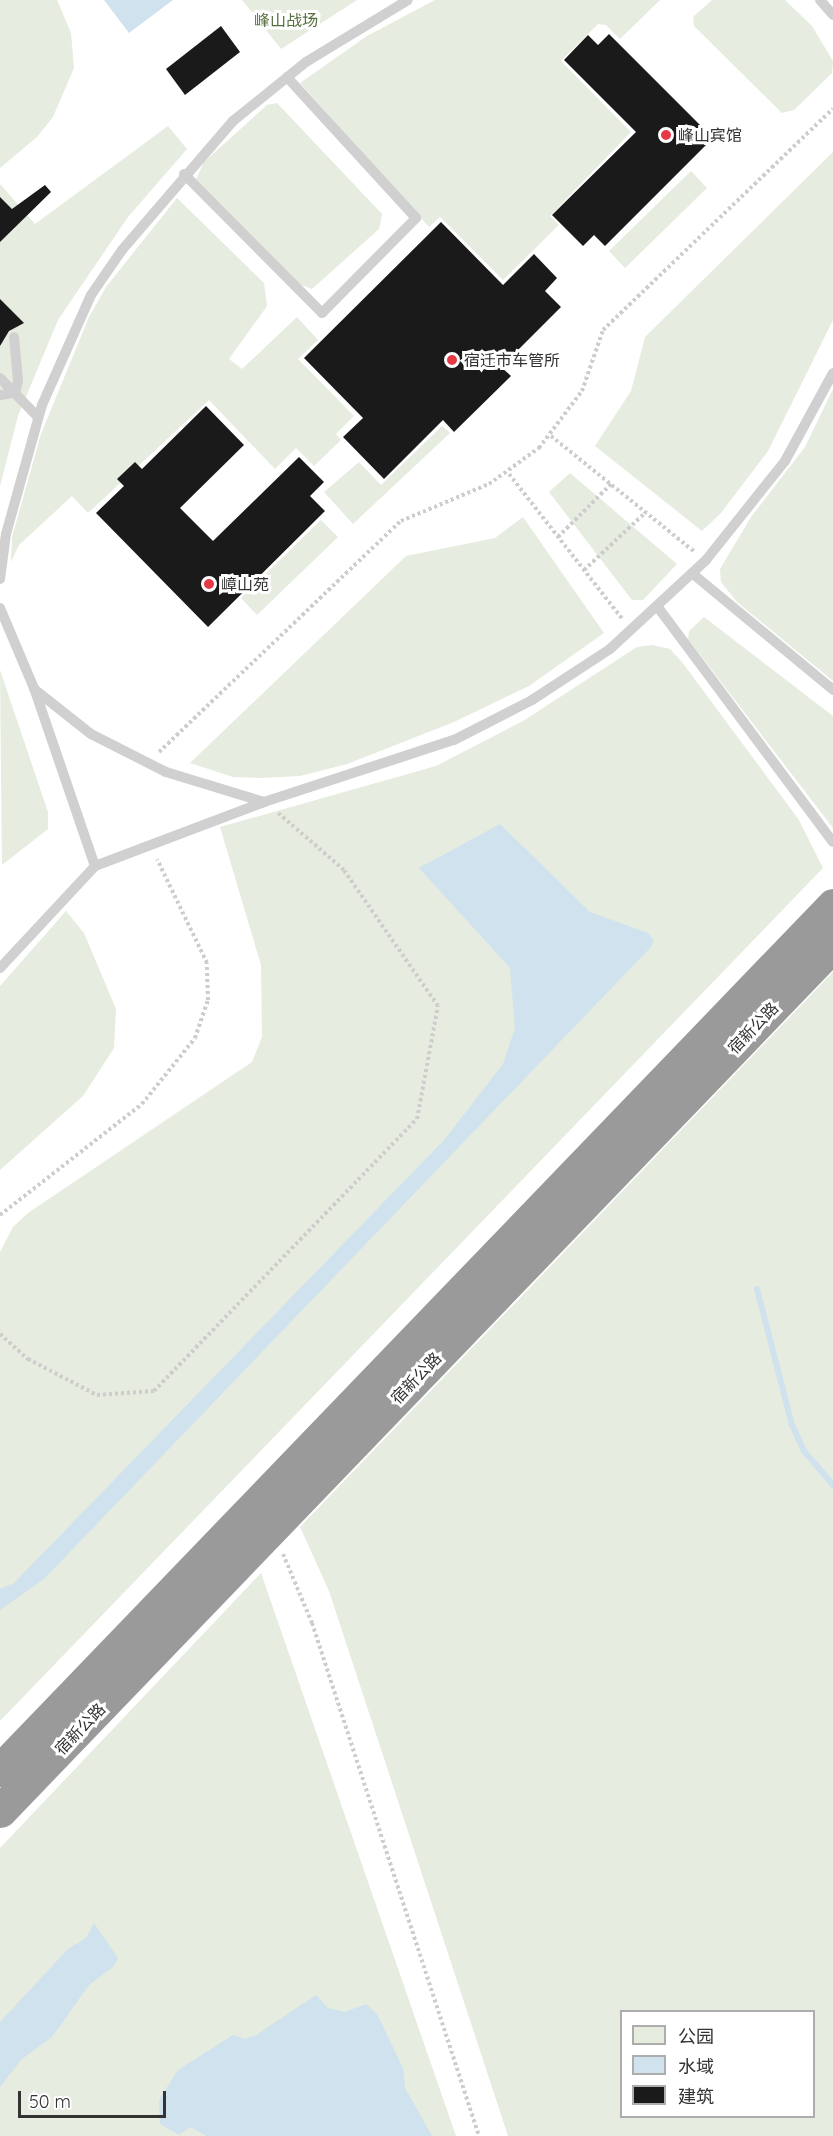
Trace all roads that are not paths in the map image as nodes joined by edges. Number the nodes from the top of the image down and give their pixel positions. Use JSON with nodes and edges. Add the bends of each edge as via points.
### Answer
{"nodes":[{"id":1,"x":408,"y":0,"type":"edge"},
{"id":2,"x":820,"y":0,"type":"edge"},
{"id":3,"x":833,"y":15,"type":"edge"},
{"id":4,"x":287,"y":77,"type":"junction"},
{"id":5,"x":184,"y":174,"type":"junction"},
{"id":6,"x":14,"y":337,"type":"dead end"},
{"id":7,"x":833,"y":373,"type":"edge"},
{"id":8,"x":0,"y":378,"type":"edge"},
{"id":9,"x":15,"y":393,"type":"junction"},
{"id":10,"x":0,"y":395,"type":"edge"},
{"id":11,"x":38,"y":417,"type":"junction"},
{"id":12,"x":693,"y":574,"type":"junction"},
{"id":13,"x":0,"y":579,"type":"edge"},
{"id":14,"x":657,"y":606,"type":"junction"},
{"id":15,"x":0,"y":608,"type":"edge"},
{"id":16,"x":34,"y":688,"type":"junction"},
{"id":17,"x":833,"y":690,"type":"edge"},
{"id":18,"x":264,"y":802,"type":"junction"},
{"id":19,"x":833,"y":842,"type":"edge"},
{"id":20,"x":96,"y":866,"type":"junction"},
{"id":21,"x":833,"y":905,"type":"edge"},
{"id":22,"x":833,"y":945,"type":"edge"},
{"id":23,"x":0,"y":968,"type":"edge"},
{"id":24,"x":0,"y":1770,"type":"edge"},
{"id":25,"x":0,"y":1811,"type":"edge"}],
"edges":[{"from":1,"to":4,"type":"lane"},
{"from":2,"to":3,"type":"lane"},
{"from":4,"to":5,"type":"lane","via":[[233,121]]},
{"from":4,"to":5,"type":"lane","via":[[416,218],[322,313]]},
{"from":5,"to":11,"type":"lane","via":[[91,296]]},
{"from":6,"to":9,"type":"lane","via":[[19,367]]},
{"from":7,"to":12,"type":"lane","via":[[785,461]]},
{"from":8,"to":9,"type":"lane"},
{"from":9,"to":10,"type":"lane"},
{"from":9,"to":11,"type":"lane"},
{"from":11,"to":13,"type":"lane","via":[[6,534]]},
{"from":12,"to":14,"type":"lane"},
{"from":12,"to":17,"type":"lane"},
{"from":14,"to":18,"type":"lane","via":[[631,630],[532,700],[454,740]]},
{"from":14,"to":19,"type":"lane"},
{"from":15,"to":16,"type":"lane"},
{"from":16,"to":18,"type":"lane","via":[[91,734],[148,762]]},
{"from":16,"to":20,"type":"lane"},
{"from":18,"to":20,"type":"lane"},
{"from":20,"to":23,"type":"lane"},
{"from":21,"to":24,"type":"highway","name":"宿新公路"},
{"from":22,"to":25,"type":"highway","name":"宿新公路"}]}
